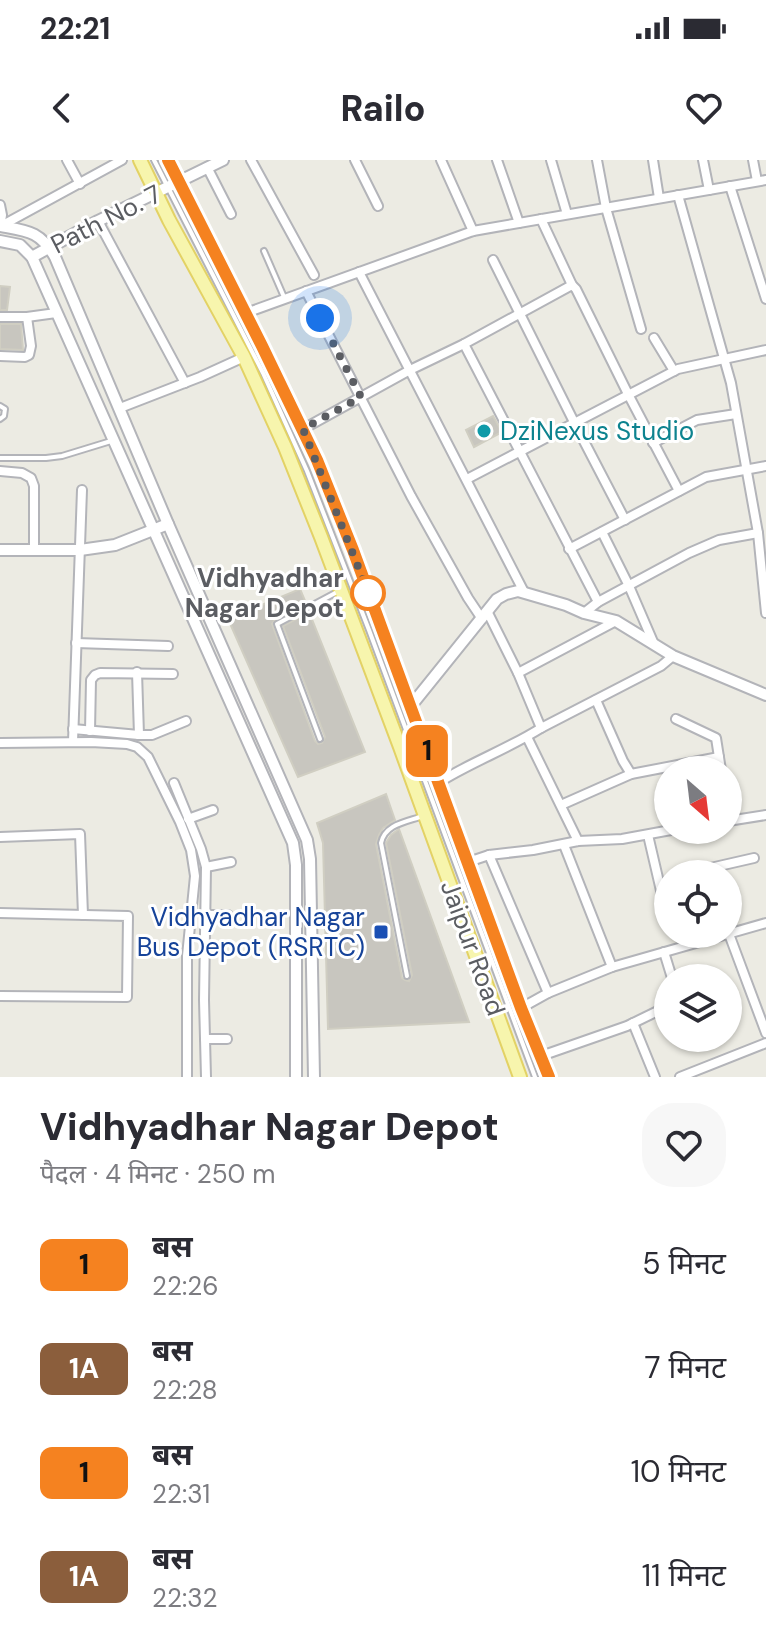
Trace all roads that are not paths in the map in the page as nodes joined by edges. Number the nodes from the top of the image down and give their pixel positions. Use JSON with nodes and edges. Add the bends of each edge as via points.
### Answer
{"nodes":[{"id":1,"x":67,"y":160,"type":"edge"},
{"id":2,"x":122,"y":160,"type":"edge"},
{"id":3,"x":140,"y":160,"type":"edge"},
{"id":4,"x":154,"y":160,"type":"edge"},
{"id":5,"x":168,"y":160,"type":"edge"},
{"id":6,"x":223,"y":160,"type":"edge"},
{"id":7,"x":251,"y":160,"type":"edge"},
{"id":8,"x":355,"y":160,"type":"edge"},
{"id":9,"x":441,"y":160,"type":"edge"},
{"id":10,"x":497,"y":160,"type":"edge"},
{"id":11,"x":551,"y":160,"type":"edge"},
{"id":12,"x":597,"y":160,"type":"edge"},
{"id":13,"x":653,"y":160,"type":"edge"},
{"id":14,"x":703,"y":160,"type":"edge"},
{"id":15,"x":753,"y":160,"type":"edge"},
{"id":16,"x":207,"y":167,"type":"junction"},
{"id":17,"x":762,"y":180,"type":"edge"},
{"id":18,"x":80,"y":184,"type":"junction"},
{"id":19,"x":730,"y":186,"type":"junction"},
{"id":20,"x":167,"y":187,"type":"junction"},
{"id":21,"x":709,"y":190,"type":"junction"},
{"id":22,"x":678,"y":195,"type":"junction"},
{"id":23,"x":659,"y":198,"type":"junction"},
{"id":24,"x":0,"y":205,"type":"edge"},
{"id":25,"x":378,"y":206,"type":"dead end"},
{"id":26,"x":606,"y":208,"type":"junction"},
{"id":27,"x":231,"y":214,"type":"dead end"},
{"id":28,"x":567,"y":214,"type":"junction"},
{"id":29,"x":541,"y":219,"type":"junction"},
{"id":30,"x":98,"y":221,"type":"junction"},
{"id":31,"x":519,"y":223,"type":"junction"},
{"id":32,"x":0,"y":226,"type":"edge"},
{"id":33,"x":473,"y":231,"type":"junction"},
{"id":34,"x":0,"y":241,"type":"edge"},
{"id":35,"x":49,"y":246,"type":"junction"},
{"id":36,"x":264,"y":251,"type":"dead end"},
{"id":37,"x":32,"y":257,"type":"junction"},
{"id":38,"x":493,"y":260,"type":"dead end"},
{"id":39,"x":359,"y":272,"type":"junction"},
{"id":40,"x":314,"y":275,"type":"dead end"},
{"id":41,"x":572,"y":285,"type":"junction"},
{"id":42,"x":306,"y":291,"type":"junction"},
{"id":43,"x":285,"y":299,"type":"junction"},
{"id":44,"x":766,"y":299,"type":"edge"},
{"id":45,"x":56,"y":313,"type":"junction"},
{"id":46,"x":246,"y":313,"type":"junction"},
{"id":47,"x":519,"y":314,"type":"junction"},
{"id":48,"x":0,"y":317,"type":"edge"},
{"id":49,"x":27,"y":317,"type":"junction"},
{"id":50,"x":641,"y":329,"type":"dead end"},
{"id":51,"x":654,"y":338,"type":"dead end"},
{"id":52,"x":464,"y":344,"type":"junction"},
{"id":53,"x":766,"y":350,"type":"edge"},
{"id":54,"x":0,"y":356,"type":"edge"},
{"id":55,"x":244,"y":357,"type":"junction"},
{"id":56,"x":725,"y":358,"type":"junction"},
{"id":57,"x":410,"y":370,"type":"junction"},
{"id":58,"x":674,"y":371,"type":"junction"},
{"id":59,"x":185,"y":383,"type":"junction"},
{"id":60,"x":628,"y":394,"type":"junction"},
{"id":61,"x":361,"y":397,"type":"junction"},
{"id":62,"x":0,"y":406,"type":"edge"},
{"id":63,"x":120,"y":408,"type":"junction"},
{"id":64,"x":736,"y":414,"type":"junction"},
{"id":65,"x":0,"y":419,"type":"edge"},
{"id":66,"x":574,"y":422,"type":"junction"},
{"id":67,"x":303,"y":429,"type":"junction"},
{"id":68,"x":113,"y":440,"type":"junction"},
{"id":69,"x":653,"y":443,"type":"junction"},
{"id":70,"x":518,"y":451,"type":"junction"},
{"id":71,"x":0,"y":458,"type":"edge"},
{"id":72,"x":766,"y":466,"type":"edge"},
{"id":73,"x":747,"y":469,"type":"junction"},
{"id":74,"x":0,"y":471,"type":"edge"},
{"id":75,"x":467,"y":479,"type":"junction"},
{"id":76,"x":82,"y":490,"type":"dead end"},
{"id":77,"x":679,"y":491,"type":"junction"},
{"id":78,"x":625,"y":520,"type":"junction"},
{"id":79,"x":168,"y":524,"type":"junction"},
{"id":80,"x":154,"y":530,"type":"junction"},
{"id":81,"x":602,"y":532,"type":"junction"},
{"id":82,"x":758,"y":533,"type":"junction"},
{"id":83,"x":34,"y":549,"type":"junction"},
{"id":84,"x":569,"y":549,"type":"junction"},
{"id":85,"x":0,"y":550,"type":"edge"},
{"id":86,"x":80,"y":550,"type":"junction"},
{"id":87,"x":629,"y":586,"type":"junction"},
{"id":88,"x":341,"y":590,"type":"junction"},
{"id":89,"x":524,"y":592,"type":"junction"},
{"id":90,"x":598,"y":602,"type":"junction"},
{"id":91,"x":584,"y":613,"type":"junction"},
{"id":92,"x":766,"y":613,"type":"edge"},
{"id":93,"x":485,"y":616,"type":"junction"},
{"id":94,"x":616,"y":621,"type":"junction"},
{"id":95,"x":76,"y":643,"type":"junction"},
{"id":96,"x":654,"y":644,"type":"junction"},
{"id":97,"x":168,"y":646,"type":"dead end"},
{"id":98,"x":673,"y":656,"type":"junction"},
{"id":99,"x":137,"y":672,"type":"junction"},
{"id":100,"x":518,"y":673,"type":"junction"},
{"id":101,"x":173,"y":674,"type":"dead end"},
{"id":102,"x":766,"y":695,"type":"edge"},
{"id":103,"x":596,"y":700,"type":"junction"},
{"id":104,"x":766,"y":703,"type":"edge"},
{"id":105,"x":410,"y":707,"type":"junction"},
{"id":106,"x":676,"y":719,"type":"dead end"},
{"id":107,"x":186,"y":721,"type":"dead end"},
{"id":108,"x":541,"y":728,"type":"junction"},
{"id":109,"x":73,"y":729,"type":"junction"},
{"id":110,"x":90,"y":731,"type":"junction"},
{"id":111,"x":139,"y":735,"type":"junction"},
{"id":112,"x":527,"y":737,"type":"junction"},
{"id":113,"x":320,"y":739,"type":"dead end"},
{"id":114,"x":73,"y":742,"type":"junction"},
{"id":115,"x":0,"y":743,"type":"edge"},
{"id":116,"x":719,"y":756,"type":"edge"},
{"id":117,"x":654,"y":770,"type":"edge"},
{"id":118,"x":631,"y":774,"type":"junction"},
{"id":119,"x":174,"y":783,"type":"dead end"},
{"id":120,"x":438,"y":783,"type":"junction"},
{"id":121,"x":561,"y":805,"type":"junction"},
{"id":122,"x":213,"y":810,"type":"dead end"},
{"id":123,"x":425,"y":815,"type":"junction"},
{"id":124,"x":766,"y":815,"type":"edge"},
{"id":125,"x":190,"y":818,"type":"junction"},
{"id":126,"x":742,"y":818,"type":"edge"},
{"id":127,"x":180,"y":822,"type":"junction"},
{"id":128,"x":654,"y":834,"type":"edge"},
{"id":129,"x":648,"y":835,"type":"junction"},
{"id":130,"x":0,"y":837,"type":"edge"},
{"id":131,"x":578,"y":841,"type":"junction"},
{"id":132,"x":564,"y":845,"type":"junction"},
{"id":133,"x":489,"y":855,"type":"junction"},
{"id":134,"x":754,"y":858,"type":"dead end"},
{"id":135,"x":742,"y":861,"type":"edge"},
{"id":136,"x":231,"y":862,"type":"dead end"},
{"id":137,"x":468,"y":862,"type":"junction"},
{"id":138,"x":654,"y":862,"type":"edge"},
{"id":139,"x":206,"y":867,"type":"junction"},
{"id":140,"x":0,"y":913,"type":"edge"},
{"id":141,"x":83,"y":915,"type":"junction"},
{"id":142,"x":207,"y":915,"type":"junction"},
{"id":143,"x":228,"y":915,"type":"dead end"},
{"id":144,"x":766,"y":923,"type":"edge"},
{"id":145,"x":742,"y":930,"type":"edge"},
{"id":146,"x":678,"y":948,"type":"edge"},
{"id":147,"x":734,"y":948,"type":"edge"},
{"id":148,"x":664,"y":952,"type":"junction"},
{"id":149,"x":668,"y":964,"type":"edge"},
{"id":150,"x":612,"y":967,"type":"junction"},
{"id":151,"x":407,"y":976,"type":"dead end"},
{"id":152,"x":187,"y":980,"type":"junction"},
{"id":153,"x":205,"y":980,"type":"junction"},
{"id":154,"x":548,"y":993,"type":"junction"},
{"id":155,"x":0,"y":996,"type":"edge"},
{"id":156,"x":521,"y":1008,"type":"junction"},
{"id":157,"x":654,"y":1013,"type":"edge"},
{"id":158,"x":633,"y":1023,"type":"junction"},
{"id":159,"x":766,"y":1033,"type":"edge"},
{"id":160,"x":205,"y":1039,"type":"junction"},
{"id":161,"x":227,"y":1039,"type":"dead end"},
{"id":162,"x":766,"y":1043,"type":"edge"},
{"id":163,"x":541,"y":1056,"type":"junction"},
{"id":164,"x":187,"y":1077,"type":"edge"},
{"id":165,"x":206,"y":1077,"type":"edge"},
{"id":166,"x":296,"y":1077,"type":"edge"},
{"id":167,"x":314,"y":1077,"type":"edge"},
{"id":168,"x":520,"y":1077,"type":"edge"},
{"id":169,"x":535,"y":1077,"type":"edge"},
{"id":170,"x":549,"y":1077,"type":"edge"},
{"id":171,"x":655,"y":1077,"type":"edge"},
{"id":172,"x":680,"y":1077,"type":"edge"}],
"edges":[{"from":1,"to":18,"type":"street"},
{"from":2,"to":18,"type":"street"},
{"from":3,"to":20,"type":"main road","name":"Jaipur Road"},
{"from":4,"to":20,"type":"lane"},
{"from":5,"to":20,"type":"main road"},
{"from":6,"to":16,"type":"street","name":"Path No. 7"},
{"from":7,"to":40,"type":"street"},
{"from":8,"to":25,"type":"street"},
{"from":9,"to":33,"type":"street"},
{"from":10,"to":31,"type":"street"},
{"from":11,"to":28,"type":"street"},
{"from":12,"to":26,"type":"street"},
{"from":13,"to":23,"type":"street"},
{"from":14,"to":21,"type":"street"},
{"from":15,"to":17,"type":"street"},
{"from":16,"to":20,"type":"street","name":"Path No. 7"},
{"from":16,"to":27,"type":"street"},
{"from":17,"to":19,"type":"street"},
{"from":18,"to":32,"type":"street"},
{"from":19,"to":21,"type":"street"},
{"from":19,"to":44,"type":"street"},
{"from":20,"to":30,"type":"street","name":"Path No. 7"},
{"from":20,"to":46,"type":"main road"},
{"from":20,"to":55,"type":"main road","name":"Jaipur Road","via":[[169,220]]},
{"from":20,"to":169,"type":"lane","via":[[307,471]]},
{"from":21,"to":22,"type":"street"},
{"from":22,"to":23,"type":"street"},
{"from":22,"to":56,"type":"street"},
{"from":23,"to":26,"type":"street"},
{"from":24,"to":32,"type":"street"},
{"from":26,"to":28,"type":"street"},
{"from":26,"to":50,"type":"street"},
{"from":28,"to":29,"type":"street"},
{"from":29,"to":31,"type":"street"},
{"from":29,"to":41,"type":"street"},
{"from":30,"to":35,"type":"street","name":"Path No. 7"},
{"from":30,"to":59,"type":"street"},
{"from":31,"to":33,"type":"street"},
{"from":32,"to":35,"type":"street","via":[[35,234]]},
{"from":33,"to":39,"type":"street"},
{"from":34,"to":37,"type":"street","via":[[20,245]]},
{"from":35,"to":37,"type":"street","name":"Path No. 7"},
{"from":35,"to":63,"type":"street"},
{"from":36,"to":43,"type":"lane"},
{"from":37,"to":45,"type":"street"},
{"from":38,"to":47,"type":"street"},
{"from":39,"to":42,"type":"street"},
{"from":39,"to":57,"type":"street"},
{"from":41,"to":47,"type":"street"},
{"from":41,"to":60,"type":"street"},
{"from":42,"to":43,"type":"street"},
{"from":42,"to":61,"type":"street"},
{"from":43,"to":46,"type":"street"},
{"from":45,"to":49,"type":"street"},
{"from":45,"to":68,"type":"street"},
{"from":46,"to":67,"type":"main road"},
{"from":47,"to":52,"type":"street"},
{"from":47,"to":66,"type":"street"},
{"from":48,"to":49,"type":"street"},
{"from":49,"to":54,"type":"street","via":[[29,355]]},
{"from":51,"to":58,"type":"street"},
{"from":52,"to":57,"type":"street"},
{"from":52,"to":70,"type":"street"},
{"from":53,"to":56,"type":"street"},
{"from":55,"to":59,"type":"street"},
{"from":55,"to":88,"type":"main road","name":"Jaipur Road"},
{"from":56,"to":58,"type":"street"},
{"from":56,"to":64,"type":"street"},
{"from":57,"to":61,"type":"street"},
{"from":57,"to":75,"type":"street"},
{"from":58,"to":60,"type":"street"},
{"from":59,"to":63,"type":"street"},
{"from":60,"to":66,"type":"street"},
{"from":60,"to":69,"type":"street"},
{"from":61,"to":67,"type":"street"},
{"from":61,"to":93,"type":"street","via":[[468,598]]},
{"from":62,"to":65,"type":"lane","via":[[5,409]]},
{"from":63,"to":79,"type":"street"},
{"from":64,"to":69,"type":"street","via":[[697,420]]},
{"from":64,"to":73,"type":"street"},
{"from":66,"to":70,"type":"street"},
{"from":66,"to":78,"type":"street"},
{"from":67,"to":105,"type":"main road"},
{"from":68,"to":71,"type":"lane","via":[[62,456]]},
{"from":68,"to":80,"type":"street"},
{"from":69,"to":77,"type":"street"},
{"from":70,"to":75,"type":"street"},
{"from":70,"to":84,"type":"street"},
{"from":72,"to":73,"type":"street"},
{"from":73,"to":77,"type":"street","via":[[706,477]]},
{"from":73,"to":82,"type":"street"},
{"from":74,"to":83,"type":"street","via":[[31,478]]},
{"from":75,"to":89,"type":"street"},
{"from":76,"to":86,"type":"street"},
{"from":77,"to":78,"type":"street"},
{"from":78,"to":81,"type":"street"},
{"from":79,"to":80,"type":"street"},
{"from":79,"to":167,"type":"street","via":[[310,849]]},
{"from":80,"to":86,"type":"street","via":[[115,545]]},
{"from":80,"to":166,"type":"street","via":[[293,843]]},
{"from":81,"to":84,"type":"street"},
{"from":81,"to":87,"type":"street"},
{"from":82,"to":87,"type":"street","via":[[719,540]]},
{"from":82,"to":92,"type":"street"},
{"from":83,"to":85,"type":"street"},
{"from":83,"to":86,"type":"street"},
{"from":84,"to":90,"type":"street"},
{"from":86,"to":95,"type":"street"},
{"from":87,"to":90,"type":"street"},
{"from":87,"to":96,"type":"street"},
{"from":88,"to":113,"type":"lane","via":[[277,624]]},
{"from":88,"to":123,"type":"main road","name":"Jaipur Road"},
{"from":89,"to":91,"type":"street"},
{"from":89,"to":93,"type":"street","via":[[497,599]]},
{"from":90,"to":91,"type":"street"},
{"from":91,"to":94,"type":"street"},
{"from":93,"to":100,"type":"street"},
{"from":93,"to":105,"type":"street"},
{"from":94,"to":96,"type":"street"},
{"from":94,"to":100,"type":"street"},
{"from":95,"to":97,"type":"street"},
{"from":95,"to":109,"type":"street"},
{"from":96,"to":98,"type":"street"},
{"from":98,"to":102,"type":"street"},
{"from":98,"to":103,"type":"street"},
{"from":99,"to":101,"type":"street"},
{"from":99,"to":110,"type":"street","via":[[100,673],[91,680]]},
{"from":99,"to":111,"type":"street"},
{"from":100,"to":108,"type":"street"},
{"from":102,"to":104,"type":"street"},
{"from":103,"to":108,"type":"street"},
{"from":103,"to":118,"type":"street"},
{"from":105,"to":120,"type":"main road"},
{"from":106,"to":116,"type":"street","via":[[716,738]]},
{"from":107,"to":111,"type":"street"},
{"from":108,"to":112,"type":"street"},
{"from":109,"to":110,"type":"street"},
{"from":109,"to":114,"type":"street"},
{"from":110,"to":111,"type":"street"},
{"from":112,"to":120,"type":"street"},
{"from":112,"to":121,"type":"street"},
{"from":114,"to":115,"type":"street"},
{"from":114,"to":127,"type":"street","via":[[137,747],[148,757]]},
{"from":117,"to":118,"type":"street"},
{"from":118,"to":121,"type":"street"},
{"from":119,"to":125,"type":"street"},
{"from":120,"to":137,"type":"main road"},
{"from":121,"to":131,"type":"street"},
{"from":122,"to":125,"type":"street"},
{"from":123,"to":151,"type":"lane","via":[[387,829],[381,843]]},
{"from":123,"to":168,"type":"main road","name":"Jaipur Road"},
{"from":124,"to":126,"type":"street"},
{"from":125,"to":127,"type":"street"},
{"from":125,"to":139,"type":"street"},
{"from":127,"to":152,"type":"street","via":[[195,876]]},
{"from":128,"to":129,"type":"street"},
{"from":129,"to":131,"type":"street"},
{"from":129,"to":138,"type":"street"},
{"from":130,"to":141,"type":"street","via":[[80,834]]},
{"from":131,"to":132,"type":"street"},
{"from":132,"to":133,"type":"street"},
{"from":132,"to":150,"type":"street"},
{"from":133,"to":137,"type":"street"},
{"from":133,"to":154,"type":"street"},
{"from":134,"to":135,"type":"street"},
{"from":136,"to":139,"type":"street"},
{"from":137,"to":156,"type":"main road"},
{"from":139,"to":142,"type":"street"},
{"from":140,"to":141,"type":"street"},
{"from":141,"to":155,"type":"street","via":[[128,916],[127,997]]},
{"from":142,"to":143,"type":"street"},
{"from":142,"to":153,"type":"street"},
{"from":144,"to":145,"type":"street"},
{"from":146,"to":148,"type":"street"},
{"from":147,"to":159,"type":"street"},
{"from":148,"to":149,"type":"street"},
{"from":148,"to":150,"type":"street"},
{"from":150,"to":154,"type":"street"},
{"from":152,"to":153,"type":"street"},
{"from":152,"to":164,"type":"street"},
{"from":153,"to":160,"type":"street"},
{"from":154,"to":156,"type":"street"},
{"from":156,"to":163,"type":"main road"},
{"from":157,"to":158,"type":"street"},
{"from":158,"to":163,"type":"street"},
{"from":158,"to":171,"type":"street"},
{"from":160,"to":161,"type":"street"},
{"from":160,"to":165,"type":"street"},
{"from":162,"to":172,"type":"street"},
{"from":163,"to":170,"type":"main road"}]}
